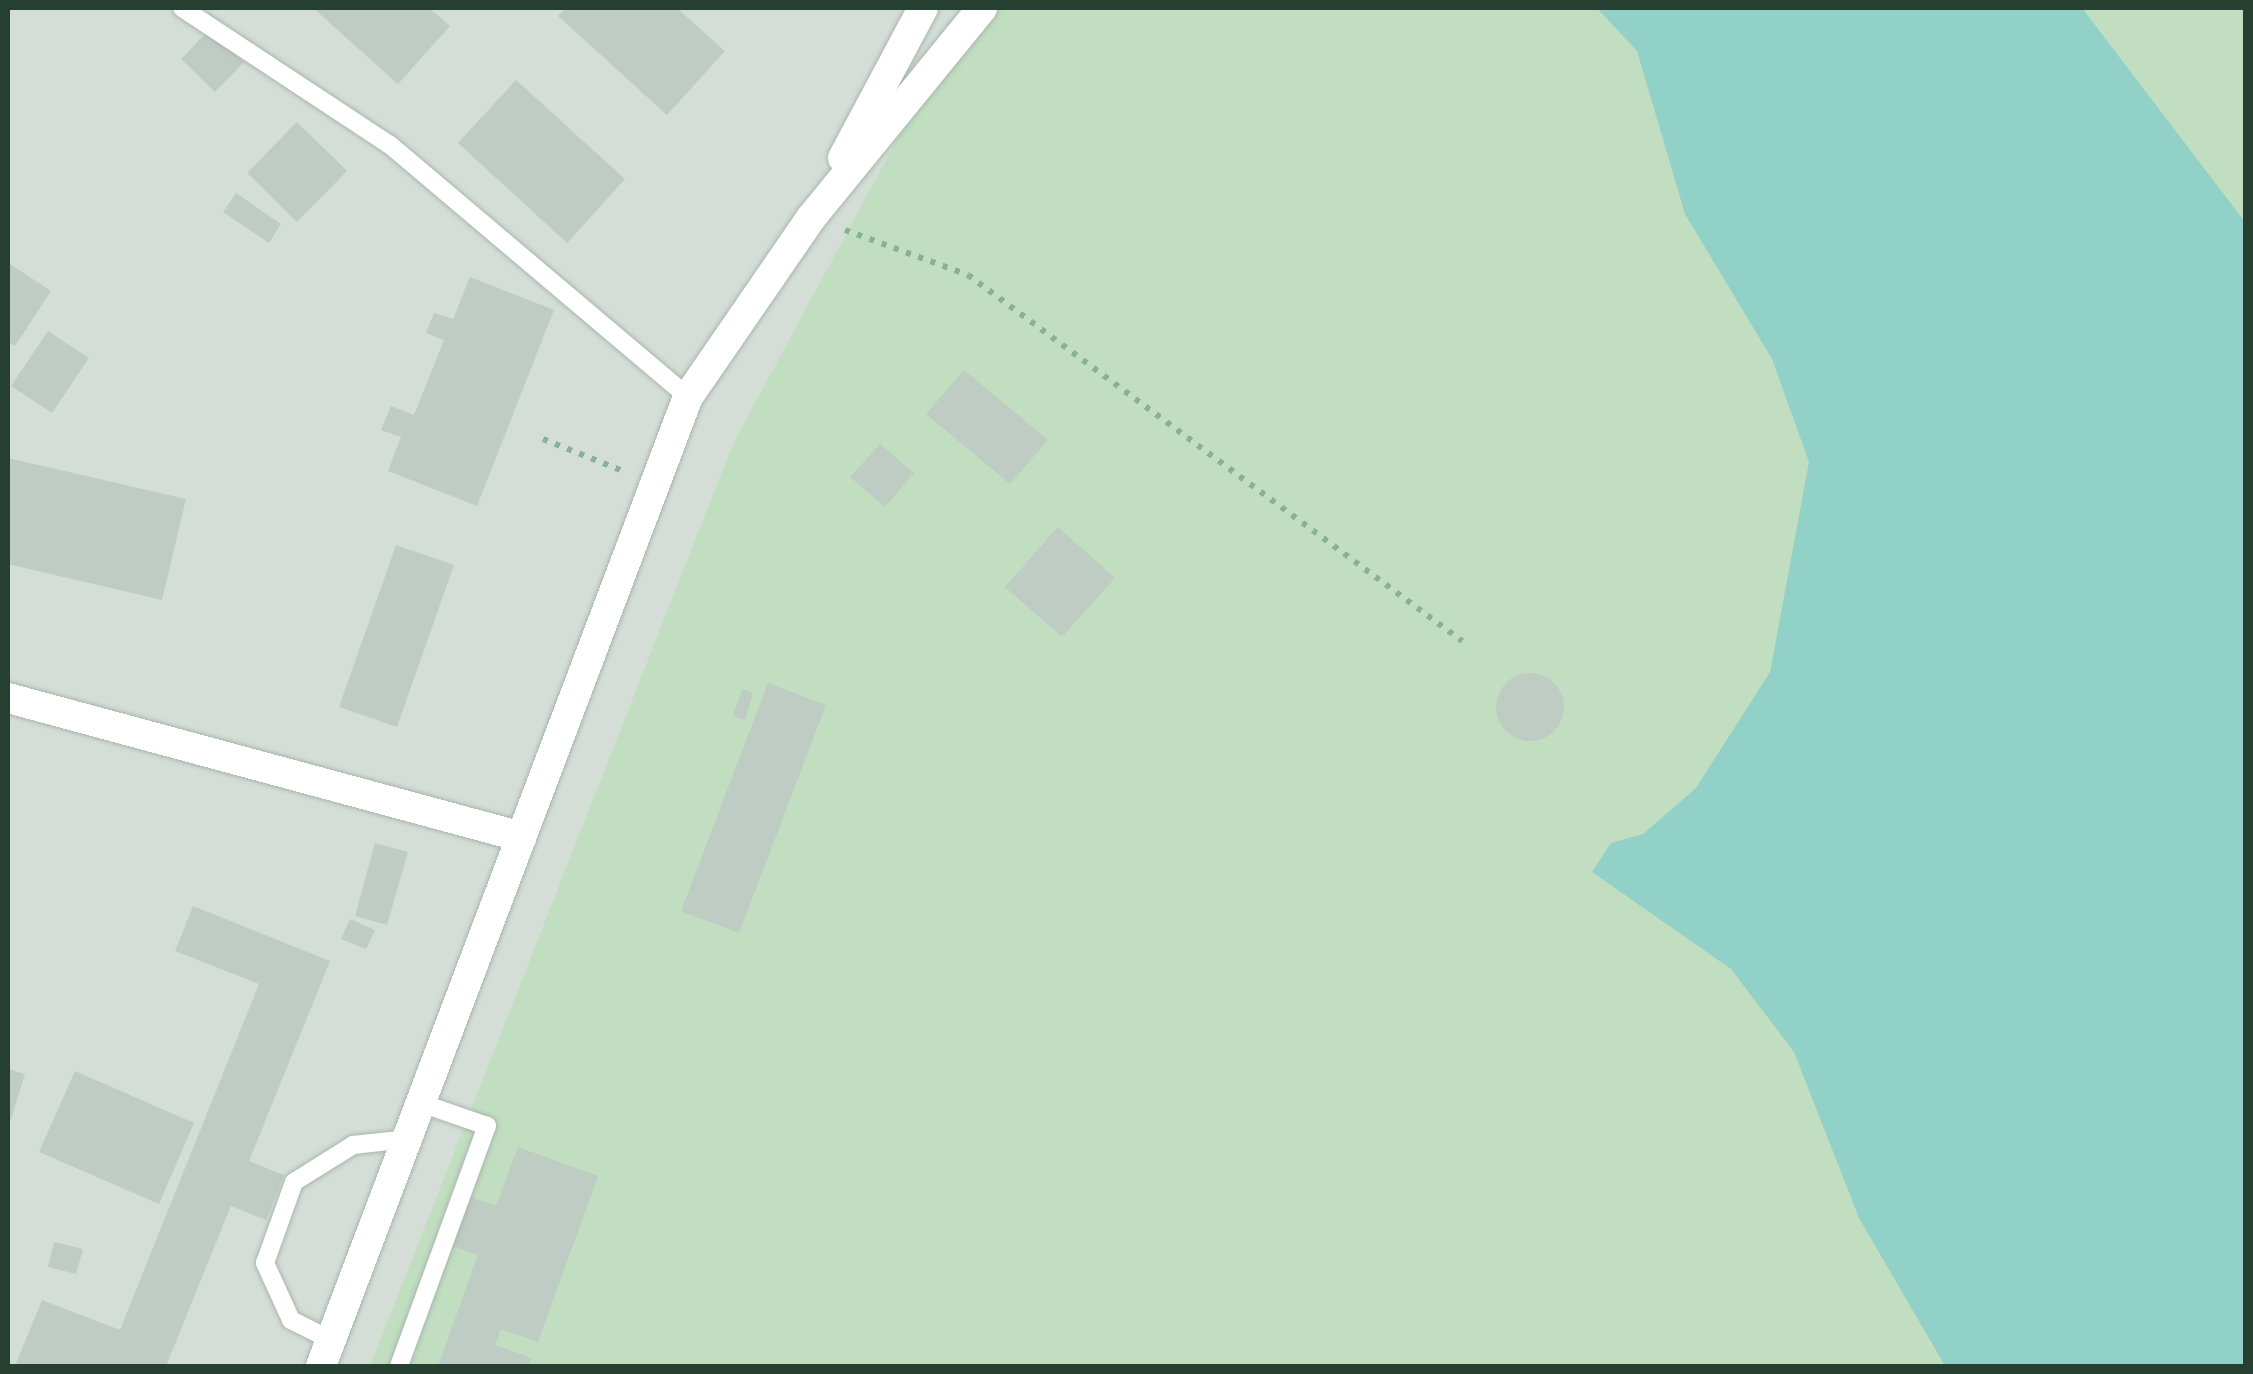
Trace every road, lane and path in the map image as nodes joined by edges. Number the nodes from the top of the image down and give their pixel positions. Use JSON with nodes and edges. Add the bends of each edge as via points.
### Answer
{"nodes":[{"id":1,"x":182,"y":8,"type":"edge"},
{"id":2,"x":923,"y":8,"type":"edge"},
{"id":3,"x":982,"y":8,"type":"edge"},
{"id":4,"x":812,"y":218,"type":"junction"},
{"id":5,"x":688,"y":398,"type":"junction"},
{"id":6,"x":543,"y":439,"type":"dead end"},
{"id":7,"x":655,"y":484,"type":"junction"},
{"id":8,"x":1462,"y":641,"type":"dead end"},
{"id":9,"x":8,"y":698,"type":"edge"},
{"id":10,"x":522,"y":837,"type":"junction"},
{"id":11,"x":421,"y":1102,"type":"junction"},
{"id":12,"x":408,"y":1139,"type":"junction"},
{"id":13,"x":326,"y":1353,"type":"edge"},
{"id":14,"x":399,"y":1366,"type":"edge"}],
"edges":[{"from":1,"to":5,"type":"lane","via":[[390,145]]},
{"from":2,"to":4,"type":"street"},
{"from":3,"to":4,"type":"street"},
{"from":4,"to":5,"type":"street"},
{"from":4,"to":8,"type":"path","via":[[968,275]]},
{"from":5,"to":7,"type":"street"},
{"from":6,"to":7,"type":"path"},
{"from":7,"to":10,"type":"street"},
{"from":9,"to":10,"type":"street"},
{"from":10,"to":11,"type":"street"},
{"from":11,"to":12,"type":"street"},
{"from":11,"to":14,"type":"lane","via":[[487,1126]]},
{"from":12,"to":13,"type":"street"},
{"from":12,"to":13,"type":"lane","via":[[352,1145],[294,1182],[265,1263],[291,1320]]}]}
